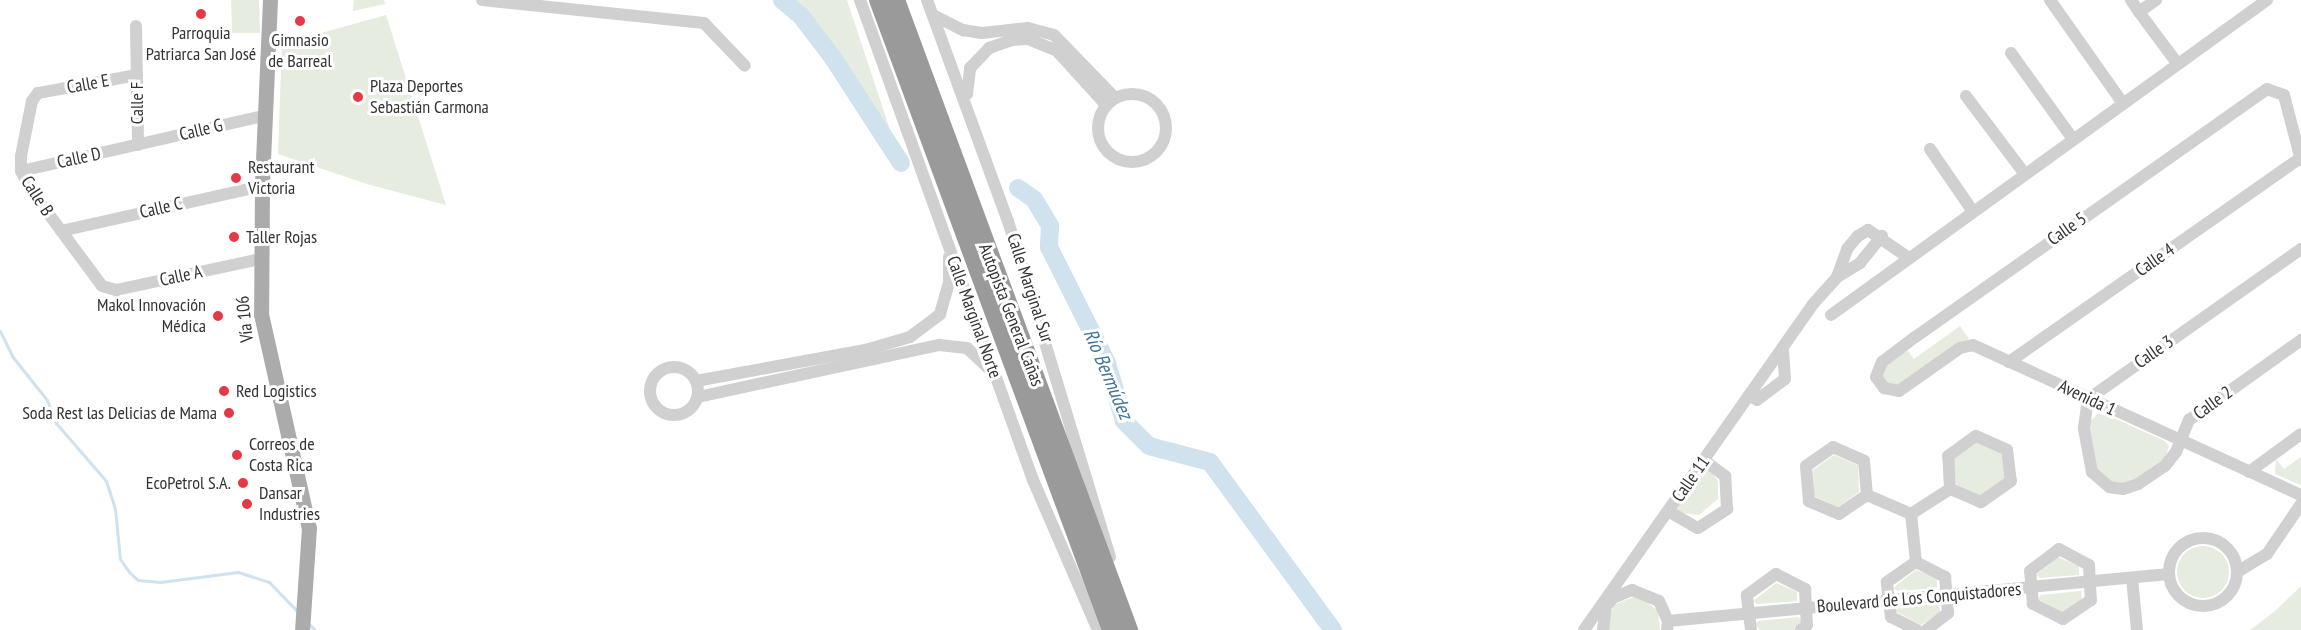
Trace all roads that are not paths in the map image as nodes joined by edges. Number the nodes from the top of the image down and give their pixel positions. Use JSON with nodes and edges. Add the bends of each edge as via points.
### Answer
{"nodes":[{"id":1,"x":270,"y":0,"type":"edge"},
{"id":2,"x":482,"y":0,"type":"edge"},
{"id":3,"x":860,"y":0,"type":"edge"},
{"id":4,"x":878,"y":0,"type":"edge"},
{"id":5,"x":896,"y":0,"type":"edge"},
{"id":6,"x":927,"y":0,"type":"edge"},
{"id":7,"x":2050,"y":0,"type":"edge"},
{"id":8,"x":2131,"y":0,"type":"edge"},
{"id":9,"x":2156,"y":0,"type":"edge"},
{"id":10,"x":2267,"y":0,"type":"edge"},
{"id":11,"x":2139,"y":12,"type":"junction"},
{"id":12,"x":933,"y":15,"type":"junction"},
{"id":13,"x":136,"y":26,"type":"dead end"},
{"id":14,"x":2011,"y":53,"type":"dead end"},
{"id":15,"x":2177,"y":63,"type":"junction"},
{"id":16,"x":745,"y":66,"type":"dead end"},
{"id":17,"x":137,"y":75,"type":"junction"},
{"id":18,"x":38,"y":93,"type":"joint"},
{"id":19,"x":1966,"y":96,"type":"dead end"},
{"id":20,"x":1111,"y":102,"type":"junction"},
{"id":21,"x":2122,"y":102,"type":"junction"},
{"id":22,"x":968,"y":107,"type":"junction"},
{"id":23,"x":264,"y":116,"type":"junction"},
{"id":24,"x":2072,"y":138,"type":"junction"},
{"id":25,"x":138,"y":145,"type":"junction"},
{"id":26,"x":1930,"y":149,"type":"dead end"},
{"id":27,"x":2301,"y":159,"type":"edge"},
{"id":28,"x":21,"y":171,"type":"junction"},
{"id":29,"x":2024,"y":173,"type":"junction"},
{"id":30,"x":262,"y":186,"type":"junction"},
{"id":31,"x":1972,"y":210,"type":"junction"},
{"id":32,"x":61,"y":231,"type":"junction"},
{"id":33,"x":1882,"y":237,"type":"junction"},
{"id":34,"x":948,"y":244,"type":"junction"},
{"id":35,"x":2301,"y":249,"type":"edge"},
{"id":36,"x":1909,"y":258,"type":"junction"},
{"id":37,"x":261,"y":259,"type":"junction"},
{"id":38,"x":1837,"y":277,"type":"junction"},
{"id":39,"x":102,"y":286,"type":"joint"},
{"id":40,"x":1831,"y":315,"type":"dead end"},
{"id":41,"x":2301,"y":340,"type":"edge"},
{"id":42,"x":1783,"y":347,"type":"junction"},
{"id":43,"x":2010,"y":362,"type":"junction"},
{"id":44,"x":996,"y":376,"type":"junction"},
{"id":45,"x":696,"y":381,"type":"junction"},
{"id":46,"x":1880,"y":384,"type":"joint"},
{"id":47,"x":1749,"y":395,"type":"junction"},
{"id":48,"x":698,"y":397,"type":"junction"},
{"id":49,"x":2088,"y":399,"type":"junction"},
{"id":50,"x":2301,"y":434,"type":"edge"},
{"id":51,"x":2180,"y":441,"type":"junction"},
{"id":52,"x":1704,"y":460,"type":"junction"},
{"id":53,"x":2249,"y":472,"type":"junction"},
{"id":54,"x":1950,"y":489,"type":"junction"},
{"id":55,"x":1867,"y":495,"type":"junction"},
{"id":56,"x":2301,"y":495,"type":"edge"},
{"id":57,"x":2301,"y":504,"type":"edge"},
{"id":58,"x":1668,"y":511,"type":"junction"},
{"id":59,"x":1911,"y":514,"type":"junction"},
{"id":60,"x":1632,"y":562,"type":"junction"},
{"id":61,"x":1916,"y":562,"type":"junction"},
{"id":62,"x":2237,"y":572,"type":"junction"},
{"id":63,"x":2169,"y":574,"type":"junction"},
{"id":64,"x":2132,"y":578,"type":"junction"},
{"id":65,"x":2090,"y":582,"type":"junction"},
{"id":66,"x":2031,"y":587,"type":"junction"},
{"id":67,"x":1632,"y":590,"type":"junction"},
{"id":68,"x":1947,"y":595,"type":"junction"},
{"id":69,"x":1889,"y":600,"type":"junction"},
{"id":70,"x":1806,"y":608,"type":"junction"},
{"id":71,"x":1749,"y":613,"type":"junction"},
{"id":72,"x":1127,"y":623,"type":"edge"},
{"id":73,"x":1667,"y":625,"type":"edge"},
{"id":74,"x":1600,"y":629,"type":"edge"},
{"id":75,"x":302,"y":630,"type":"edge"},
{"id":76,"x":1098,"y":630,"type":"edge"},
{"id":77,"x":1111,"y":630,"type":"edge"},
{"id":78,"x":1584,"y":630,"type":"edge"},
{"id":79,"x":1751,"y":630,"type":"edge"},
{"id":80,"x":1801,"y":630,"type":"edge"},
{"id":81,"x":1917,"y":630,"type":"edge"},
{"id":82,"x":1926,"y":630,"type":"edge"},
{"id":83,"x":2137,"y":630,"type":"edge"}],
"edges":[{"from":1,"to":23,"type":"main road","name":"Vía 106"},
{"from":2,"to":16,"type":"street","via":[[704,23]]},
{"from":3,"to":34,"type":"street","name":"Calle Marginal Norte"},
{"from":4,"to":77,"type":"highway","name":"Autopista General Cañas"},
{"from":5,"to":72,"type":"highway","name":"Autopista General Cañas"},
{"from":6,"to":12,"type":"street","name":"Calle Marginal Sur"},
{"from":7,"to":21,"type":"street"},
{"from":8,"to":11,"type":"street"},
{"from":9,"to":11,"type":"street"},
{"from":10,"to":15,"type":"street"},
{"from":11,"to":15,"type":"street"},
{"from":12,"to":20,"type":"street","via":[[963,30],[982,33],[1028,27],[1054,35]]},
{"from":12,"to":22,"type":"street","name":"Calle Marginal Sur"},
{"from":13,"to":17,"type":"street","name":"Calle F"},
{"from":14,"to":24,"type":"street"},
{"from":15,"to":21,"type":"street"},
{"from":17,"to":18,"type":"street","name":"Calle E"},
{"from":17,"to":25,"type":"street","name":"Calle F"},
{"from":18,"to":28,"type":"street","name":"Calle B","via":[[32,101]]},
{"from":19,"to":29,"type":"street"},
{"from":20,"to":20,"type":"street","via":[[1100,114],[1098,135],[1109,154],[1118,160],[1139,163],[1158,152],[1166,122],[1155,103],[1136,94]]},
{"from":20,"to":22,"type":"street","via":[[1057,51],[1028,39],[996,44],[978,59],[965,83]]},
{"from":21,"to":24,"type":"street"},
{"from":22,"to":72,"type":"street","name":"Calle Marginal Sur","via":[[1038,311]]},
{"from":23,"to":25,"type":"street","name":"Calle G"},
{"from":23,"to":30,"type":"main road","name":"Vía 106"},
{"from":24,"to":29,"type":"street"},
{"from":25,"to":28,"type":"street","name":"Calle D"},
{"from":26,"to":31,"type":"street"},
{"from":27,"to":43,"type":"street","name":"Calle 4"},
{"from":27,"to":46,"type":"street","name":"Calle 5","via":[[2284,95],[2275,90],[2259,94],[1882,362],[1877,369]]},
{"from":28,"to":32,"type":"street","name":"Calle B"},
{"from":29,"to":31,"type":"street"},
{"from":30,"to":32,"type":"street","name":"Calle C"},
{"from":30,"to":37,"type":"main road","name":"Vía 106"},
{"from":31,"to":36,"type":"street"},
{"from":32,"to":39,"type":"street","name":"Calle B"},
{"from":33,"to":36,"type":"street"},
{"from":33,"to":38,"type":"street","via":[[1860,263]]},
{"from":33,"to":38,"type":"street","via":[[1868,230],[1863,232],[1848,249]]},
{"from":34,"to":44,"type":"street","name":"Calle Marginal Norte"},
{"from":34,"to":45,"type":"street","via":[[949,283],[945,302],[931,323],[910,338]]},
{"from":35,"to":49,"type":"street","name":"Calle 3"},
{"from":36,"to":40,"type":"street"},
{"from":37,"to":39,"type":"street","name":"Calle A","via":[[116,290]]},
{"from":37,"to":75,"type":"main road","name":"Vía 106","via":[[261,314],[269,360],[309,528]]},
{"from":38,"to":42,"type":"street","name":"Calle 11"},
{"from":41,"to":51,"type":"street","name":"Calle 2","via":[[2194,415]]},
{"from":42,"to":47,"type":"street","name":"Calle 11"},
{"from":42,"to":47,"type":"street","via":[[1785,380],[1757,400]]},
{"from":43,"to":46,"type":"street","name":"Avenida 1","via":[[1984,349],[1966,346],[1899,391]]},
{"from":43,"to":49,"type":"street","name":"Avenida 1"},
{"from":44,"to":48,"type":"street","via":[[967,348],[939,345]]},
{"from":44,"to":76,"type":"street","name":"Calle Marginal Norte","via":[[1058,543]]},
{"from":45,"to":48,"type":"street"},
{"from":45,"to":48,"type":"street","via":[[679,368],[664,370],[654,380],[651,394],[662,412],[677,415],[690,409]]},
{"from":47,"to":52,"type":"street","name":"Calle 11"},
{"from":49,"to":51,"type":"street","name":"Avenida 1"},
{"from":49,"to":51,"type":"street","name":"Calle 2","via":[[2084,429],[2087,460],[2092,472],[2109,487],[2123,489],[2138,484],[2165,466]]},
{"from":50,"to":53,"type":"street"},
{"from":51,"to":53,"type":"street","name":"Avenida 1"},
{"from":52,"to":58,"type":"street","name":"Calle 11"},
{"from":52,"to":58,"type":"street","via":[[1725,476],[1727,509],[1698,528]]},
{"from":53,"to":56,"type":"street","name":"Avenida 1"},
{"from":54,"to":54,"type":"street","via":[[1981,502],[2011,481],[2007,450],[1976,436],[1948,456]]},
{"from":54,"to":59,"type":"street"},
{"from":55,"to":55,"type":"street","via":[[1864,461],[1833,447],[1806,466],[1809,501],[1839,514]]},
{"from":55,"to":59,"type":"street"},
{"from":57,"to":62,"type":"street","via":[[2267,554]]},
{"from":58,"to":60,"type":"street","name":"Calle 11"},
{"from":59,"to":61,"type":"street"},
{"from":60,"to":67,"type":"street"},
{"from":60,"to":78,"type":"street","name":"Calle 11"},
{"from":61,"to":68,"type":"street","via":[[1945,577]]},
{"from":61,"to":69,"type":"street","via":[[1887,582]]},
{"from":62,"to":63,"type":"street","via":[[2230,594],[2210,605],[2199,606],[2178,595]]},
{"from":62,"to":63,"type":"street","via":[[2230,552],[2213,539],[2202,538],[2182,545],[2175,553]]},
{"from":63,"to":64,"type":"street","name":"Boulevard de Los Conquistadores"},
{"from":64,"to":65,"type":"street","name":"Boulevard de Los Conquistadores"},
{"from":64,"to":83,"type":"street"},
{"from":65,"to":66,"type":"street","name":"Boulevard de Los Conquistadores"},
{"from":65,"to":66,"type":"street","via":[[2091,600],[2063,619],[2033,604]]},
{"from":65,"to":66,"type":"street","via":[[2089,565],[2059,549],[2030,571]]},
{"from":66,"to":68,"type":"street","name":"Boulevard de Los Conquistadores"},
{"from":67,"to":73,"type":"street","via":[[1659,601]]},
{"from":67,"to":74,"type":"street","via":[[1613,598],[1602,616]]},
{"from":68,"to":69,"type":"street","name":"Boulevard de Los Conquistadores"},
{"from":68,"to":82,"type":"street","via":[[1948,613]]},
{"from":69,"to":70,"type":"street","name":"Boulevard de Los Conquistadores"},
{"from":69,"to":81,"type":"street","via":[[1891,617]]},
{"from":70,"to":71,"type":"street","name":"Boulevard de Los Conquistadores"},
{"from":70,"to":71,"type":"street","via":[[1805,589],[1776,574],[1747,595]]},
{"from":70,"to":80,"type":"street","via":[[1807,625]]},
{"from":71,"to":73,"type":"street","name":"Boulevard de Los Conquistadores"},
{"from":71,"to":79,"type":"street"}]}
